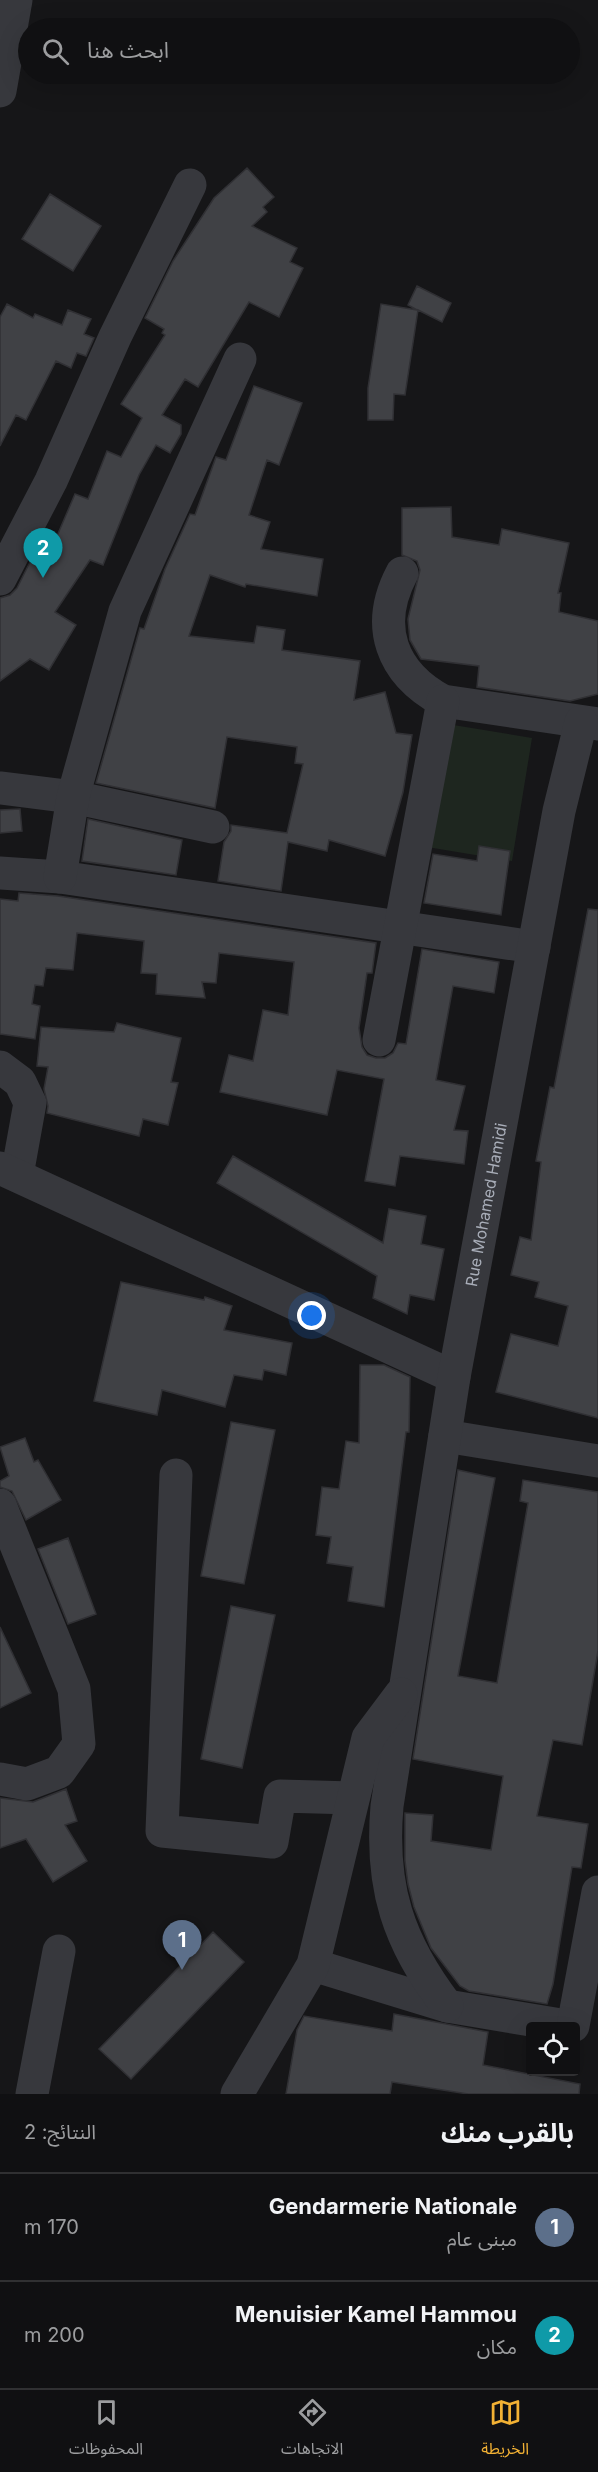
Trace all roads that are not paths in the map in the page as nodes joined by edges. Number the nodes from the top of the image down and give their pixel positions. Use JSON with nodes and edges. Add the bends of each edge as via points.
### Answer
{"nodes":[{"id":1,"x":16,"y":0,"type":"edge"},
{"id":2,"x":0,"y":91,"type":"edge"},
{"id":3,"x":190,"y":185,"type":"dead end"},
{"id":4,"x":240,"y":359,"type":"dead end"},
{"id":5,"x":402,"y":573,"type":"dead end"},
{"id":6,"x":0,"y":579,"type":"edge"},
{"id":7,"x":443,"y":701,"type":"junction"},
{"id":8,"x":590,"y":723,"type":"edge"},
{"id":9,"x":0,"y":788,"type":"edge"},
{"id":10,"x":73,"y":797,"type":"junction"},
{"id":11,"x":213,"y":826,"type":"dead end"},
{"id":12,"x":0,"y":873,"type":"edge"},
{"id":13,"x":60,"y":877,"type":"junction"},
{"id":14,"x":400,"y":929,"type":"junction"},
{"id":15,"x":534,"y":947,"type":"junction"},
{"id":16,"x":379,"y":1040,"type":"dead end"},
{"id":17,"x":0,"y":1067,"type":"edge"},
{"id":18,"x":8,"y":1172,"type":"edge"},
{"id":19,"x":454,"y":1377,"type":"junction"},
{"id":20,"x":445,"y":1436,"type":"junction"},
{"id":21,"x":598,"y":1461,"type":"edge"},
{"id":22,"x":176,"y":1475,"type":"dead end"},
{"id":23,"x":0,"y":1505,"type":"edge"},
{"id":24,"x":404,"y":1690,"type":"junction"},
{"id":25,"x":0,"y":1779,"type":"edge"},
{"id":26,"x":353,"y":1798,"type":"junction"},
{"id":27,"x":598,"y":1893,"type":"edge"},
{"id":28,"x":59,"y":1951,"type":"dead end"},
{"id":29,"x":313,"y":1965,"type":"junction"},
{"id":30,"x":447,"y":2006,"type":"junction"},
{"id":31,"x":543,"y":2022,"type":"edge"},
{"id":32,"x":575,"y":2022,"type":"edge"},
{"id":33,"x":580,"y":2028,"type":"edge"},
{"id":34,"x":598,"y":2032,"type":"edge"},
{"id":35,"x":32,"y":2094,"type":"edge"},
{"id":36,"x":237,"y":2094,"type":"edge"}],
"edges":[{"from":1,"to":2,"type":"street"},
{"from":3,"to":6,"type":"street","via":[[115,337],[51,481]]},
{"from":4,"to":10,"type":"street","via":[[125,611]]},
{"from":5,"to":7,"type":"street","via":[[390,604],[390,638],[403,669],[421,688]]},
{"from":7,"to":8,"type":"street"},
{"from":7,"to":14,"type":"street"},
{"from":8,"to":15,"type":"street","name":"Rue Mohamed Hamidi","via":[[559,811]]},
{"from":9,"to":10,"type":"street"},
{"from":10,"to":11,"type":"street"},
{"from":10,"to":13,"type":"street"},
{"from":12,"to":13,"type":"street"},
{"from":13,"to":14,"type":"street"},
{"from":14,"to":15,"type":"street"},
{"from":14,"to":16,"type":"street"},
{"from":15,"to":19,"type":"street","name":"Rue Mohamed Hamidi"},
{"from":17,"to":18,"type":"street","via":[[20,1082],[30,1103]]},
{"from":18,"to":19,"type":"street"},
{"from":19,"to":20,"type":"street","name":"Rue Mohamed Hamidi"},
{"from":20,"to":21,"type":"street"},
{"from":20,"to":24,"type":"street","name":"Rue Mohamed Hamidi"},
{"from":22,"to":26,"type":"street","via":[[162,1831],[272,1842],[280,1796]]},
{"from":23,"to":25,"type":"street","via":[[74,1689],[79,1744],[59,1772],[27,1784]]},
{"from":24,"to":26,"type":"street","via":[[368,1738]]},
{"from":24,"to":30,"type":"street","name":"Rue Mohamed Hamidi","via":[[387,1806],[386,1868],[391,1898],[412,1955]]},
{"from":26,"to":29,"type":"street"},
{"from":27,"to":32,"type":"street"},
{"from":28,"to":35,"type":"street"},
{"from":29,"to":30,"type":"street"},
{"from":29,"to":36,"type":"street"},
{"from":30,"to":31,"type":"street"},
{"from":33,"to":34,"type":"street"}]}
